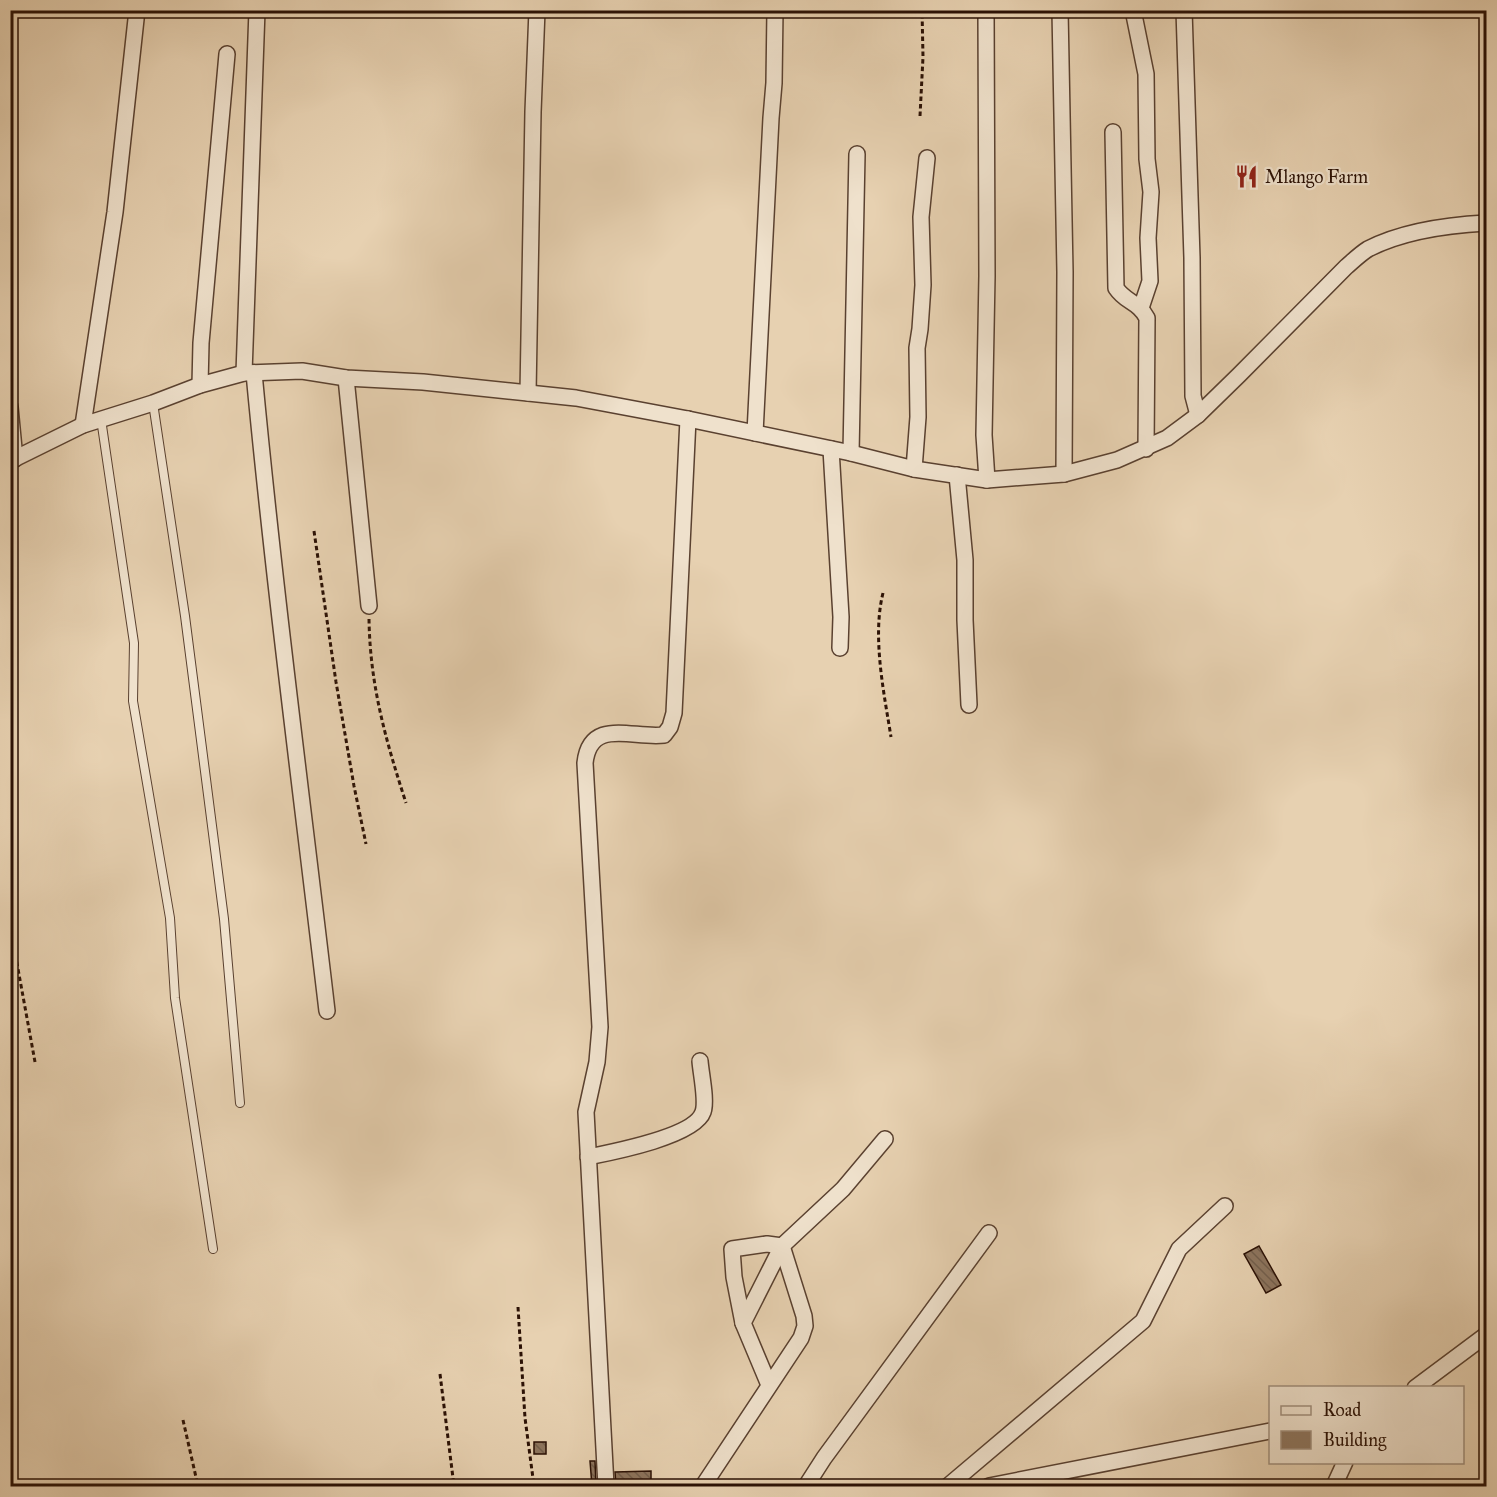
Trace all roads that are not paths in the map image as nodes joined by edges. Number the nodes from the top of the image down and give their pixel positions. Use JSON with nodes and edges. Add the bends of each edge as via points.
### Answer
{"nodes":[{"id":1,"x":137,"y":10,"type":"edge"},
{"id":2,"x":257,"y":10,"type":"edge"},
{"id":3,"x":537,"y":10,"type":"edge"},
{"id":4,"x":775,"y":10,"type":"edge"},
{"id":5,"x":986,"y":10,"type":"edge"},
{"id":6,"x":1060,"y":10,"type":"edge"},
{"id":7,"x":1133,"y":10,"type":"edge"},
{"id":8,"x":1184,"y":10,"type":"edge"},
{"id":9,"x":227,"y":54,"type":"dead end"},
{"id":10,"x":1113,"y":132,"type":"dead end"},
{"id":11,"x":857,"y":154,"type":"dead end"},
{"id":12,"x":927,"y":158,"type":"dead end"},
{"id":13,"x":1486,"y":223,"type":"edge"},
{"id":14,"x":1141,"y":308,"type":"junction"},
{"id":15,"x":249,"y":373,"type":"junction"},
{"id":16,"x":346,"y":378,"type":"junction"},
{"id":17,"x":200,"y":385,"type":"junction"},
{"id":18,"x":528,"y":393,"type":"junction"},
{"id":19,"x":153,"y":403,"type":"junction"},
{"id":20,"x":10,"y":407,"type":"edge"},
{"id":21,"x":1198,"y":415,"type":"junction"},
{"id":22,"x":688,"y":419,"type":"junction"},
{"id":23,"x":101,"y":420,"type":"junction"},
{"id":24,"x":83,"y":425,"type":"junction"},
{"id":25,"x":755,"y":433,"type":"junction"},
{"id":26,"x":831,"y":449,"type":"junction"},
{"id":27,"x":1146,"y":449,"type":"junction"},
{"id":28,"x":851,"y":453,"type":"junction"},
{"id":29,"x":13,"y":460,"type":"edge"},
{"id":30,"x":914,"y":469,"type":"junction"},
{"id":31,"x":1064,"y":474,"type":"junction"},
{"id":32,"x":957,"y":475,"type":"junction"},
{"id":33,"x":987,"y":480,"type":"junction"},
{"id":34,"x":369,"y":606,"type":"road end"},
{"id":35,"x":840,"y":648,"type":"dead end"},
{"id":36,"x":969,"y":705,"type":"dead end"},
{"id":37,"x":327,"y":1011,"type":"dead end"},
{"id":38,"x":700,"y":1061,"type":"dead end"},
{"id":39,"x":240,"y":1103,"type":"dead end"},
{"id":40,"x":885,"y":1139,"type":"dead end"},
{"id":41,"x":588,"y":1157,"type":"junction"},
{"id":42,"x":1225,"y":1206,"type":"dead end"},
{"id":43,"x":989,"y":1233,"type":"dead end"},
{"id":44,"x":783,"y":1246,"type":"junction"},
{"id":45,"x":213,"y":1249,"type":"dead end"},
{"id":46,"x":743,"y":1323,"type":"junction"},
{"id":47,"x":1486,"y":1335,"type":"edge"},
{"id":48,"x":769,"y":1385,"type":"junction"},
{"id":49,"x":1418,"y":1386,"type":"edge"},
{"id":50,"x":1269,"y":1431,"type":"edge"},
{"id":51,"x":1344,"y":1464,"type":"edge"},
{"id":52,"x":606,"y":1486,"type":"edge"},
{"id":53,"x":703,"y":1486,"type":"edge"},
{"id":54,"x":806,"y":1486,"type":"edge"},
{"id":55,"x":948,"y":1486,"type":"edge"},
{"id":56,"x":989,"y":1486,"type":"edge"},
{"id":57,"x":1334,"y":1486,"type":"edge"}],
"edges":[{"from":1,"to":24,"type":"street","via":[[115,212]]},
{"from":2,"to":15,"type":"street"},
{"from":3,"to":18,"type":"street"},
{"from":4,"to":25,"type":"street"},
{"from":5,"to":33,"type":"street"},
{"from":6,"to":31,"type":"street"},
{"from":7,"to":14,"type":"street","via":[[1146,74],[1151,192],[1150,281]]},
{"from":8,"to":21,"type":"street","via":[[1193,396]]},
{"from":9,"to":17,"type":"street"},
{"from":10,"to":14,"type":"street","via":[[1116,288],[1121,296]]},
{"from":11,"to":28,"type":"street"},
{"from":12,"to":30,"type":"street","via":[[921,217],[923,285]]},
{"from":13,"to":21,"type":"street","via":[[1426,231],[1367,250]]},
{"from":14,"to":27,"type":"street","via":[[1147,318]]},
{"from":15,"to":16,"type":"street","via":[[302,371]]},
{"from":15,"to":17,"type":"street"},
{"from":15,"to":37,"type":"street"},
{"from":16,"to":18,"type":"street"},
{"from":16,"to":34,"type":"street"},
{"from":17,"to":19,"type":"street"},
{"from":18,"to":22,"type":"street"},
{"from":19,"to":23,"type":"street"},
{"from":19,"to":39,"type":"lane","via":[[222,908]]},
{"from":20,"to":29,"type":"street"},
{"from":21,"to":27,"type":"street"},
{"from":22,"to":25,"type":"street"},
{"from":22,"to":41,"type":"street","via":[[672,720],[664,735],[604,734],[594,738],[586,754],[600,1028],[586,1112]]},
{"from":23,"to":24,"type":"street"},
{"from":23,"to":45,"type":"lane","via":[[134,643],[133,701],[170,918],[175,998]]},
{"from":24,"to":29,"type":"street"},
{"from":25,"to":26,"type":"street"},
{"from":26,"to":28,"type":"street"},
{"from":26,"to":35,"type":"street"},
{"from":27,"to":31,"type":"street"},
{"from":28,"to":30,"type":"street"},
{"from":30,"to":32,"type":"street"},
{"from":31,"to":33,"type":"street"},
{"from":32,"to":33,"type":"street"},
{"from":32,"to":36,"type":"street","via":[[965,560]]},
{"from":38,"to":41,"type":"street","via":[[704,1110],[698,1122],[656,1141]]},
{"from":40,"to":44,"type":"street","via":[[843,1189]]},
{"from":41,"to":52,"type":"street"},
{"from":42,"to":55,"type":"street","via":[[1179,1249],[1143,1321]]},
{"from":43,"to":54,"type":"street"},
{"from":44,"to":46,"type":"street"},
{"from":44,"to":46,"type":"street","via":[[732,1249]]},
{"from":44,"to":48,"type":"street","via":[[805,1326]]},
{"from":46,"to":48,"type":"street"},
{"from":47,"to":49,"type":"street"},
{"from":48,"to":53,"type":"street"},
{"from":50,"to":56,"type":"street"},
{"from":51,"to":57,"type":"street"}]}
